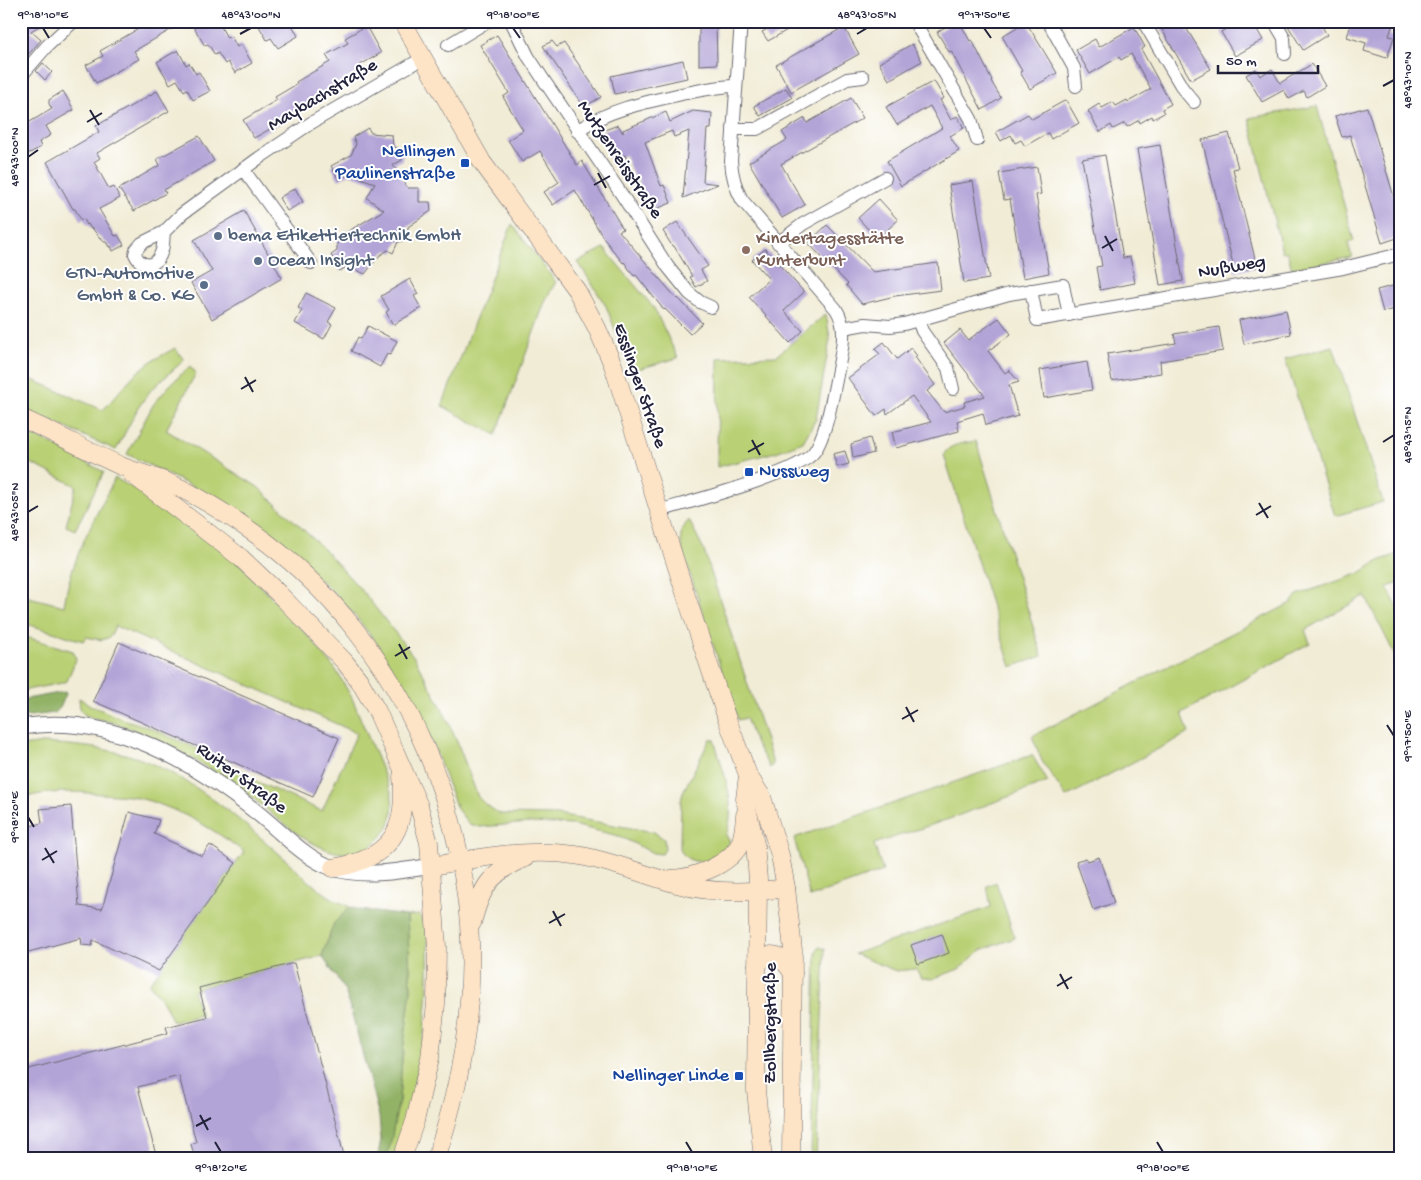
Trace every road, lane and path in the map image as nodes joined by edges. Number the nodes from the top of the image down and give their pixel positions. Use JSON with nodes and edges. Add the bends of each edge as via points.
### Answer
{"nodes":[{"id":1,"x":74,"y":21,"type":"edge"},
{"id":2,"x":402,"y":21,"type":"edge"},
{"id":3,"x":488,"y":21,"type":"edge"},
{"id":4,"x":511,"y":21,"type":"edge"},
{"id":5,"x":741,"y":21,"type":"edge"},
{"id":6,"x":914,"y":21,"type":"edge"},
{"id":7,"x":1048,"y":21,"type":"edge"},
{"id":8,"x":1143,"y":21,"type":"edge"},
{"id":9,"x":1274,"y":21,"type":"edge"},
{"id":10,"x":448,"y":45,"type":"dead end"},
{"id":11,"x":1285,"y":54,"type":"dead end"},
{"id":12,"x":422,"y":58,"type":"junction"},
{"id":13,"x":21,"y":76,"type":"edge"},
{"id":14,"x":863,"y":77,"type":"dead end"},
{"id":15,"x":736,"y":86,"type":"junction"},
{"id":16,"x":1076,"y":86,"type":"dead end"},
{"id":17,"x":1194,"y":102,"type":"dead end"},
{"id":18,"x":733,"y":129,"type":"junction"},
{"id":19,"x":577,"y":131,"type":"junction"},
{"id":20,"x":977,"y":140,"type":"dead end"},
{"id":21,"x":243,"y":169,"type":"junction"},
{"id":22,"x":886,"y":178,"type":"dead end"},
{"id":23,"x":164,"y":232,"type":"dead end"},
{"id":24,"x":778,"y":243,"type":"junction"},
{"id":25,"x":1400,"y":254,"type":"edge"},
{"id":26,"x":311,"y":263,"type":"dead end"},
{"id":27,"x":1031,"y":290,"type":"junction"},
{"id":28,"x":711,"y":307,"type":"dead end"},
{"id":29,"x":1069,"y":315,"type":"junction"},
{"id":30,"x":918,"y":320,"type":"junction"},
{"id":31,"x":843,"y":328,"type":"junction"},
{"id":32,"x":953,"y":389,"type":"dead end"},
{"id":33,"x":21,"y":418,"type":"edge"},
{"id":34,"x":122,"y":466,"type":"junction"},
{"id":35,"x":658,"y":511,"type":"junction"},
{"id":36,"x":21,"y":727,"type":"edge"},
{"id":37,"x":400,"y":763,"type":"junction"},
{"id":38,"x":748,"y":775,"type":"junction"},
{"id":39,"x":746,"y":809,"type":"junction"},
{"id":40,"x":542,"y":852,"type":"junction"},
{"id":41,"x":459,"y":862,"type":"junction"},
{"id":42,"x":431,"y":866,"type":"junction"},
{"id":43,"x":333,"y":868,"type":"junction"},
{"id":44,"x":663,"y":880,"type":"junction"},
{"id":45,"x":786,"y":888,"type":"junction"},
{"id":46,"x":758,"y":891,"type":"junction"},
{"id":47,"x":469,"y":936,"type":"junction"},
{"id":48,"x":757,"y":964,"type":"junction"},
{"id":49,"x":793,"y":972,"type":"junction"},
{"id":50,"x":402,"y":1159,"type":"edge"},
{"id":51,"x":436,"y":1159,"type":"edge"},
{"id":52,"x":763,"y":1159,"type":"edge"},
{"id":53,"x":792,"y":1159,"type":"edge"}],
"edges":[{"from":1,"to":13,"type":"street"},
{"from":2,"to":12,"type":"main road","name":"Esslinger Straße"},
{"from":3,"to":10,"type":"street"},
{"from":4,"to":19,"type":"street","name":"Mutzenreisstraße","via":[[528,56]]},
{"from":5,"to":15,"type":"street"},
{"from":6,"to":20,"type":"street","via":[[972,120]]},
{"from":7,"to":16,"type":"street","via":[[1074,68]]},
{"from":8,"to":17,"type":"street","via":[[1183,90]]},
{"from":9,"to":11,"type":"street","via":[[1284,38]]},
{"from":12,"to":21,"type":"street","name":"Maybachstraße","via":[[311,123]]},
{"from":12,"to":35,"type":"main road","name":"Esslinger Straße","via":[[482,162],[569,278],[591,315],[613,364]]},
{"from":14,"to":18,"type":"street","via":[[847,79],[757,129]]},
{"from":15,"to":18,"type":"street"},
{"from":15,"to":19,"type":"street","via":[[656,100],[608,114]]},
{"from":18,"to":24,"type":"street","via":[[731,172],[736,189]]},
{"from":19,"to":28,"type":"street","name":"Mutzenreisstraße","via":[[668,267],[689,293]]},
{"from":21,"to":23,"type":"street","name":"Maybachstraße","via":[[182,214]]},
{"from":21,"to":26,"type":"street"},
{"from":22,"to":24,"type":"street","via":[[803,224]]},
{"from":24,"to":31,"type":"street","via":[[836,309]]},
{"from":25,"to":29,"type":"street","name":"Nußweg","via":[[1343,268]]},
{"from":27,"to":29,"type":"street","name":"Nußweg","via":[[1037,320]]},
{"from":27,"to":29,"type":"street","via":[[1063,285]]},
{"from":27,"to":30,"type":"street"},
{"from":30,"to":31,"type":"street","via":[[890,326],[865,324]]},
{"from":30,"to":32,"type":"street","via":[[948,368]]},
{"from":31,"to":35,"type":"street","via":[[833,396],[821,439],[813,454],[786,470]]},
{"from":33,"to":34,"type":"main road"},
{"from":34,"to":37,"type":"main road","via":[[240,558],[344,661],[368,695]]},
{"from":34,"to":41,"type":"main road","via":[[174,485],[254,533],[295,566],[349,622],[384,669],[423,742],[446,808]]},
{"from":35,"to":38,"type":"main road","name":"Esslinger Straße"},
{"from":36,"to":43,"type":"street","name":"Ruiter Straße","via":[[94,728],[162,750],[218,784],[310,856]]},
{"from":37,"to":42,"type":"main road","via":[[426,826]]},
{"from":37,"to":43,"type":"main road","via":[[403,804],[394,837],[372,856]]},
{"from":38,"to":39,"type":"main road","name":"Esslinger Straße"},
{"from":38,"to":45,"type":"main road","name":"Esslinger Straße","via":[[762,797],[774,832]]},
{"from":39,"to":44,"type":"main road","via":[[741,840],[729,856],[695,875]]},
{"from":39,"to":46,"type":"main road","name":"Esslinger Straße","via":[[755,844]]},
{"from":40,"to":41,"type":"main road"},
{"from":40,"to":44,"type":"main road","via":[[592,858]]},
{"from":40,"to":47,"type":"main road","via":[[509,864],[493,876],[479,900]]},
{"from":41,"to":42,"type":"main road"},
{"from":41,"to":47,"type":"main road"},
{"from":42,"to":43,"type":"street","name":"Ruiter Straße","via":[[373,873]]},
{"from":42,"to":50,"type":"main road","via":[[437,954],[434,1027],[424,1087]]},
{"from":44,"to":46,"type":"main road","via":[[703,889]]},
{"from":45,"to":46,"type":"main road"},
{"from":45,"to":49,"type":"main road","name":"Zollbergstraße"},
{"from":46,"to":48,"type":"main road","name":"Zollbergstraße"},
{"from":47,"to":51,"type":"main road","via":[[465,1036]]},
{"from":48,"to":49,"type":"main road","via":[[772,954]]},
{"from":48,"to":52,"type":"main road","name":"Zollbergstraße","via":[[756,1090]]},
{"from":49,"to":53,"type":"main road","name":"Zollbergstraße"}]}
